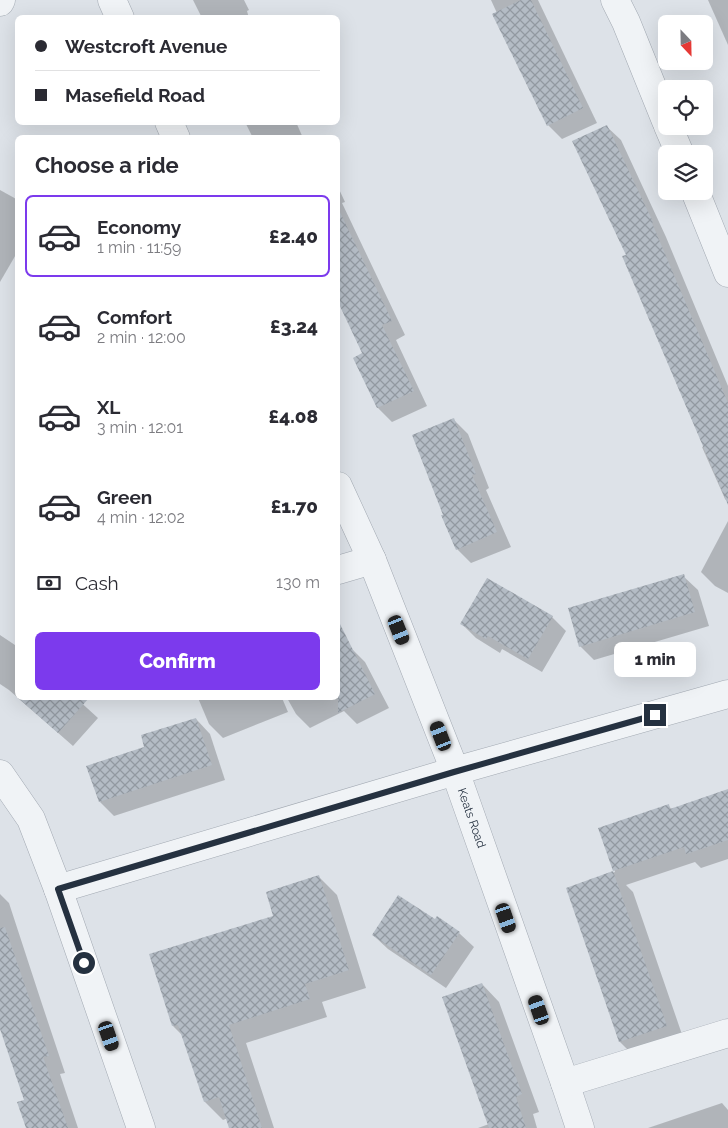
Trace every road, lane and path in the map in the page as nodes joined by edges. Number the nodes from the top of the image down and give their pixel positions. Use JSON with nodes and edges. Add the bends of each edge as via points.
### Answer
{"nodes":[{"id":1,"x":112,"y":0,"type":"edge"},
{"id":2,"x":615,"y":0,"type":"edge"},
{"id":3,"x":119,"y":15,"type":"edge"},
{"id":4,"x":658,"y":101,"type":"edge"},
{"id":5,"x":699,"y":200,"type":"edge"},
{"id":6,"x":728,"y":273,"type":"edge"},
{"id":7,"x":340,"y":490,"type":"edge"},
{"id":8,"x":372,"y":560,"type":"junction"},
{"id":9,"x":340,"y":569,"type":"edge"},
{"id":10,"x":728,"y":694,"type":"edge"},
{"id":11,"x":454,"y":772,"type":"junction"},
{"id":12,"x":0,"y":774,"type":"edge"},
{"id":13,"x":58,"y":889,"type":"junction"},
{"id":14,"x":728,"y":1033,"type":"edge"},
{"id":15,"x":565,"y":1084,"type":"junction"},
{"id":16,"x":141,"y":1128,"type":"edge"},
{"id":17,"x":580,"y":1128,"type":"edge"}],
"edges":[{"from":1,"to":3,"type":"street"},
{"from":2,"to":4,"type":"street"},
{"from":5,"to":6,"type":"street"},
{"from":7,"to":8,"type":"street","name":"Keats Road"},
{"from":8,"to":9,"type":"street"},
{"from":8,"to":11,"type":"street","name":"Keats Road"},
{"from":10,"to":11,"type":"street"},
{"from":11,"to":13,"type":"street"},
{"from":11,"to":15,"type":"street","name":"Keats Road"},
{"from":12,"to":13,"type":"street","via":[[31,819]]},
{"from":13,"to":16,"type":"street"},
{"from":14,"to":15,"type":"street"},
{"from":15,"to":17,"type":"street","name":"Keats Road"}]}
